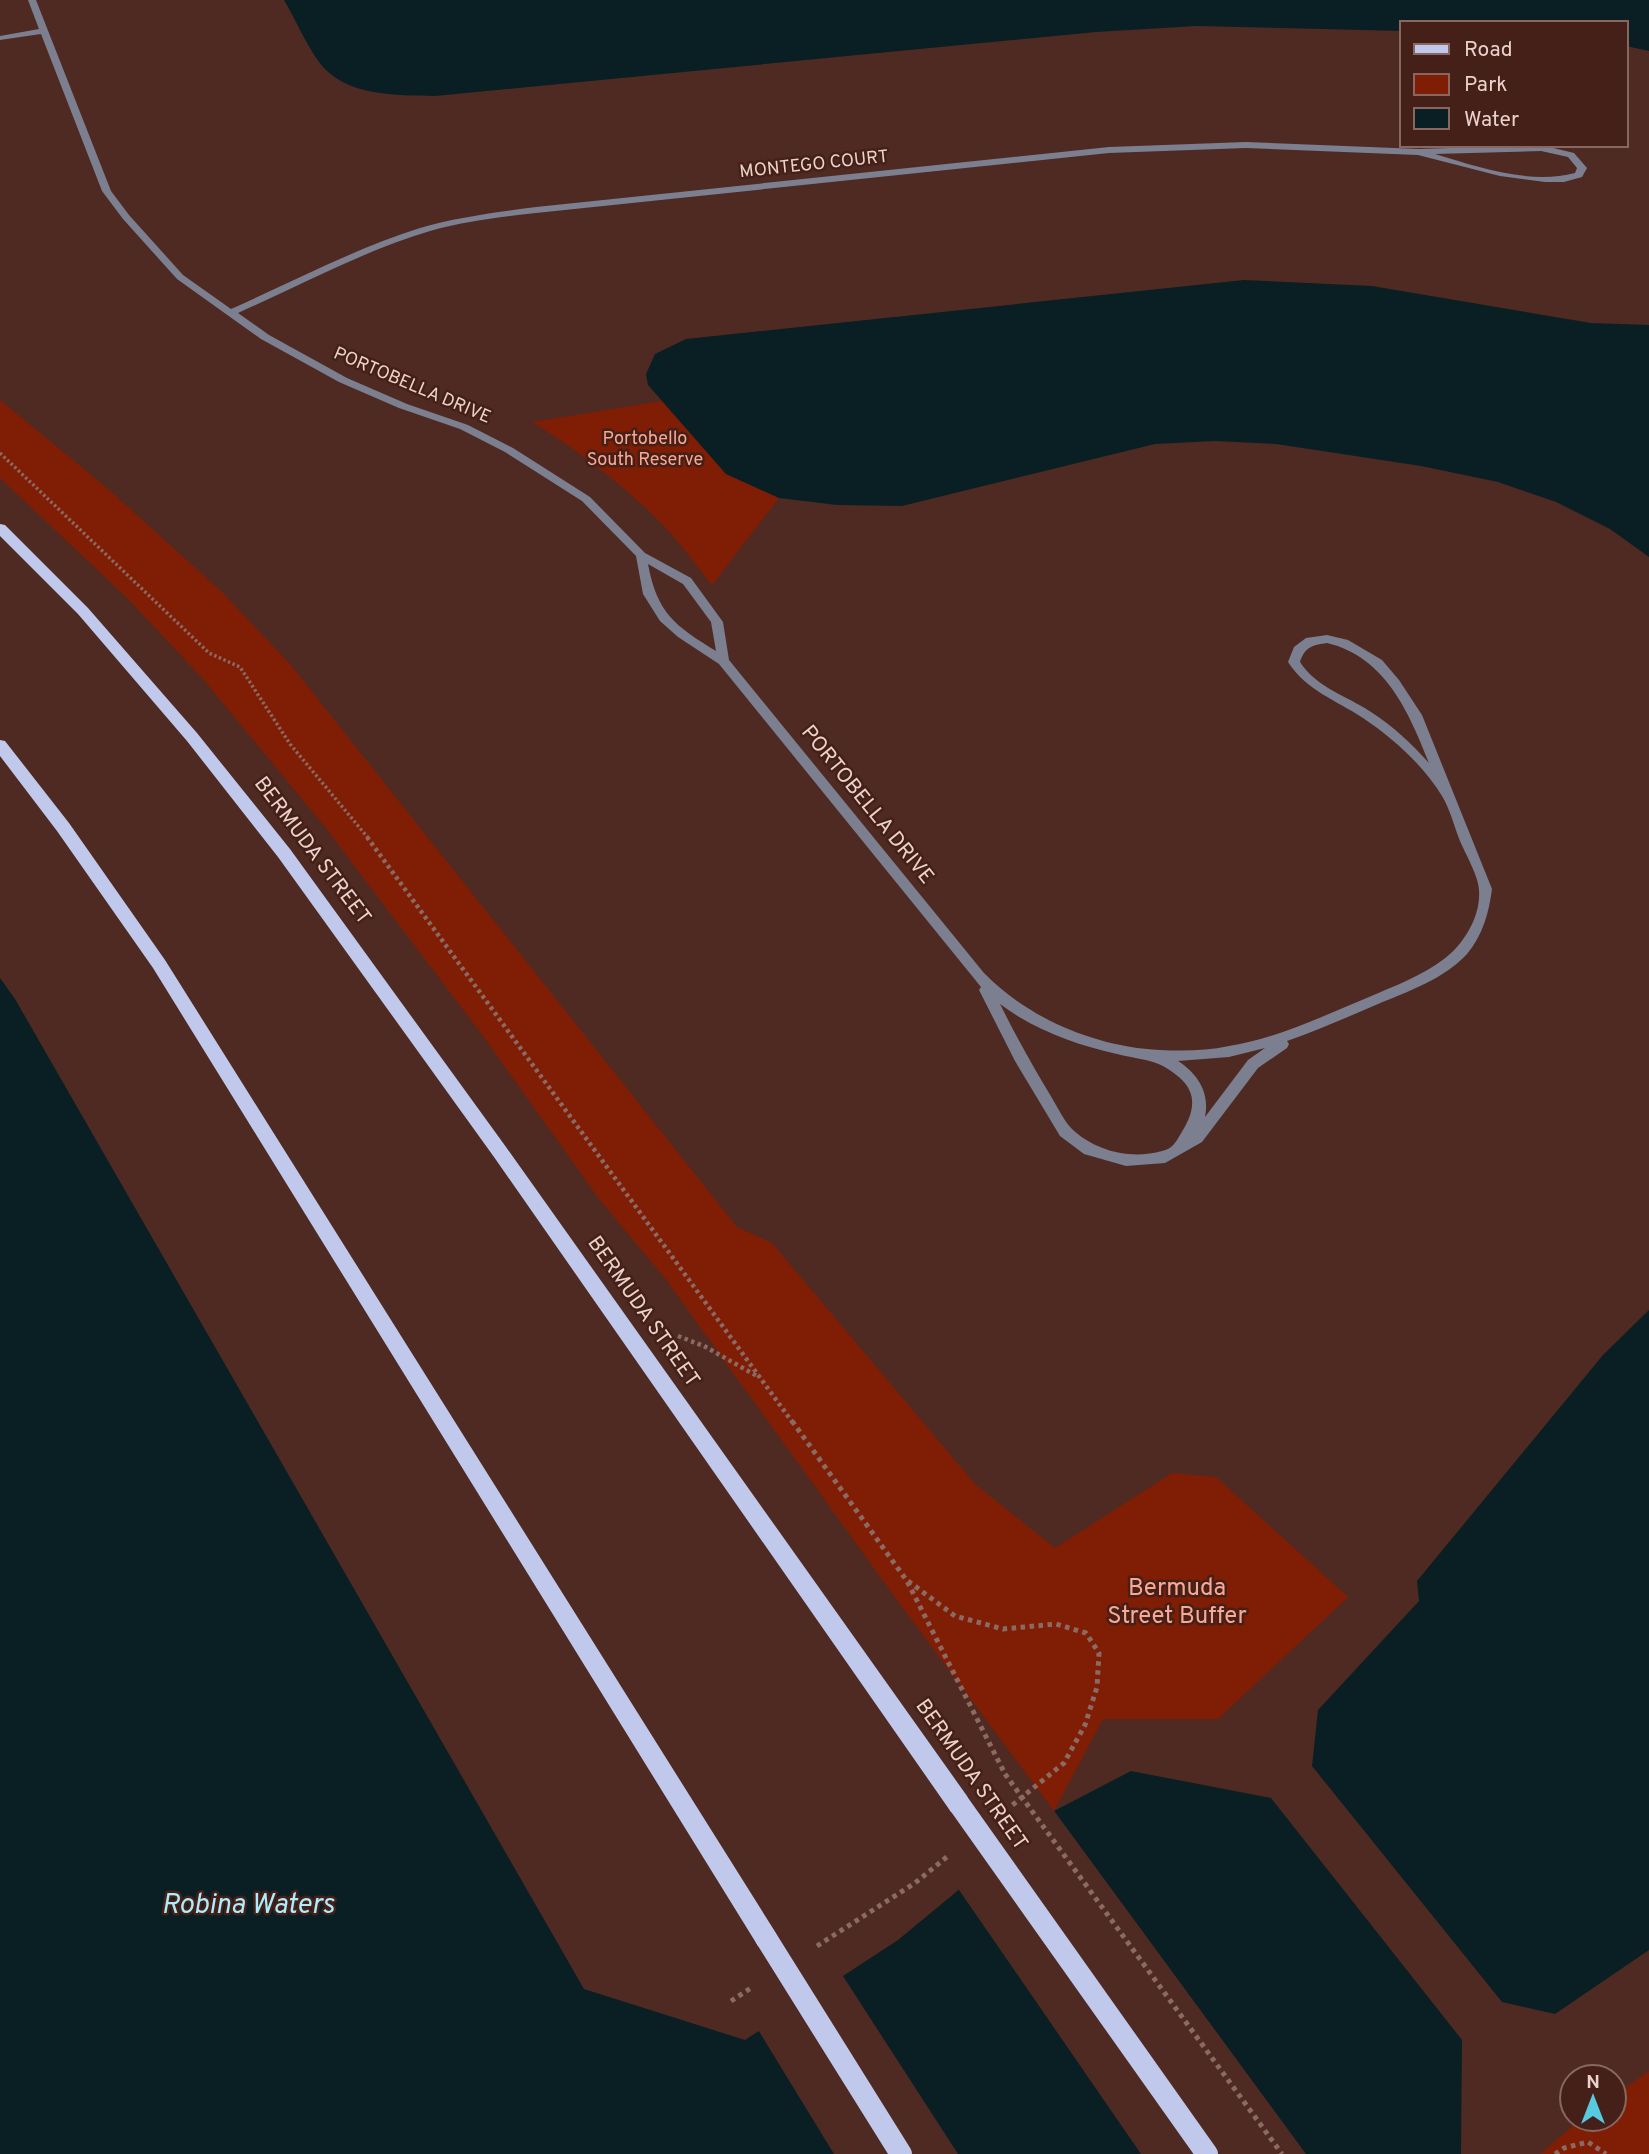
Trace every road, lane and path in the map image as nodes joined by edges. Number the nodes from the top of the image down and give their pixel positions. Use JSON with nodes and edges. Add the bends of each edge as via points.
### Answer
{"nodes":[{"id":1,"x":32,"y":0,"type":"edge"},
{"id":2,"x":44,"y":31,"type":"junction"},
{"id":3,"x":0,"y":38,"type":"edge"},
{"id":4,"x":1419,"y":152,"type":"junction"},
{"id":5,"x":230,"y":313,"type":"junction"},
{"id":6,"x":0,"y":453,"type":"edge"},
{"id":7,"x":0,"y":528,"type":"edge"},
{"id":8,"x":641,"y":555,"type":"junction"},
{"id":9,"x":723,"y":661,"type":"junction"},
{"id":10,"x":0,"y":746,"type":"edge"},
{"id":11,"x":1447,"y":793,"type":"junction"},
{"id":12,"x":979,"y":977,"type":"junction"},
{"id":13,"x":1293,"y":1036,"type":"junction"},
{"id":14,"x":1157,"y":1056,"type":"junction"},
{"id":15,"x":1178,"y":1150,"type":"junction"},
{"id":16,"x":611,"y":1311,"type":"junction"},
{"id":17,"x":761,"y":1378,"type":"junction"},
{"id":18,"x":901,"y":2154,"type":"edge"},
{"id":19,"x":1207,"y":2154,"type":"edge"},
{"id":20,"x":1282,"y":2154,"type":"edge"},
{"id":21,"x":1555,"y":2154,"type":"edge"},
{"id":22,"x":1606,"y":2154,"type":"edge"}],
"edges":[{"from":1,"to":2,"type":"street","name":"PORTOBELLA DRIVE"},
{"from":2,"to":3,"type":"street"},
{"from":2,"to":5,"type":"street","name":"PORTOBELLA DRIVE","via":[[107,191],[180,277]]},
{"from":4,"to":4,"type":"street","name":"MONTEGO COURT","via":[[1541,148],[1571,155],[1582,168],[1570,179],[1543,180],[1464,166]]},
{"from":4,"to":5,"type":"street","name":"MONTEGO COURT","via":[[1246,145],[1109,150],[471,219],[387,244]]},
{"from":5,"to":8,"type":"street","name":"PORTOBELLA DRIVE","via":[[343,380],[464,427],[509,450],[586,499]]},
{"from":6,"to":17,"type":"path","via":[[209,653],[240,667],[290,744],[384,857]]},
{"from":7,"to":16,"type":"main road","name":"BERMUDA STREET","via":[[83,611],[192,737],[275,843]]},
{"from":8,"to":9,"type":"street","name":"PORTOBELLA DRIVE","via":[[652,599],[680,634]]},
{"from":8,"to":9,"type":"street","name":"PORTOBELLA DRIVE","via":[[687,581],[717,622]]},
{"from":9,"to":12,"type":"street","name":"PORTOBELLA DRIVE"},
{"from":10,"to":18,"type":"main road","bridge":true,"via":[[159,964]]},
{"from":11,"to":11,"type":"street","name":"PORTOBELLA DRIVE","via":[[1428,766],[1368,715],[1300,674],[1294,662],[1298,650],[1310,641],[1327,639],[1344,643],[1378,663],[1416,715]]},
{"from":11,"to":13,"type":"street","name":"PORTOBELLA DRIVE","via":[[1486,889],[1476,934],[1455,958],[1423,979]]},
{"from":12,"to":14,"type":"street","name":"PORTOBELLA DRIVE","via":[[1001,1001],[1041,1024],[1115,1051]]},
{"from":12,"to":15,"type":"street","name":"PORTOBELLA DRIVE","via":[[1065,1132],[1089,1150],[1126,1160],[1165,1157]]},
{"from":13,"to":14,"type":"street","name":"PORTOBELLA DRIVE","via":[[1235,1053]]},
{"from":13,"to":15,"type":"street","name":"PORTOBELLA DRIVE","via":[[1252,1064],[1197,1139]]},
{"from":14,"to":15,"type":"street","name":"PORTOBELLA DRIVE","via":[[1185,1071],[1199,1094],[1199,1115]]},
{"from":16,"to":17,"type":"path","via":[[704,1346]]},
{"from":16,"to":19,"type":"main road","name":"BERMUDA STREET","bridge":true},
{"from":17,"to":20,"type":"path","bridge":true,"via":[[907,1581],[1005,1774]]},
{"from":21,"to":22,"type":"path","via":[[1588,2142]]}]}
